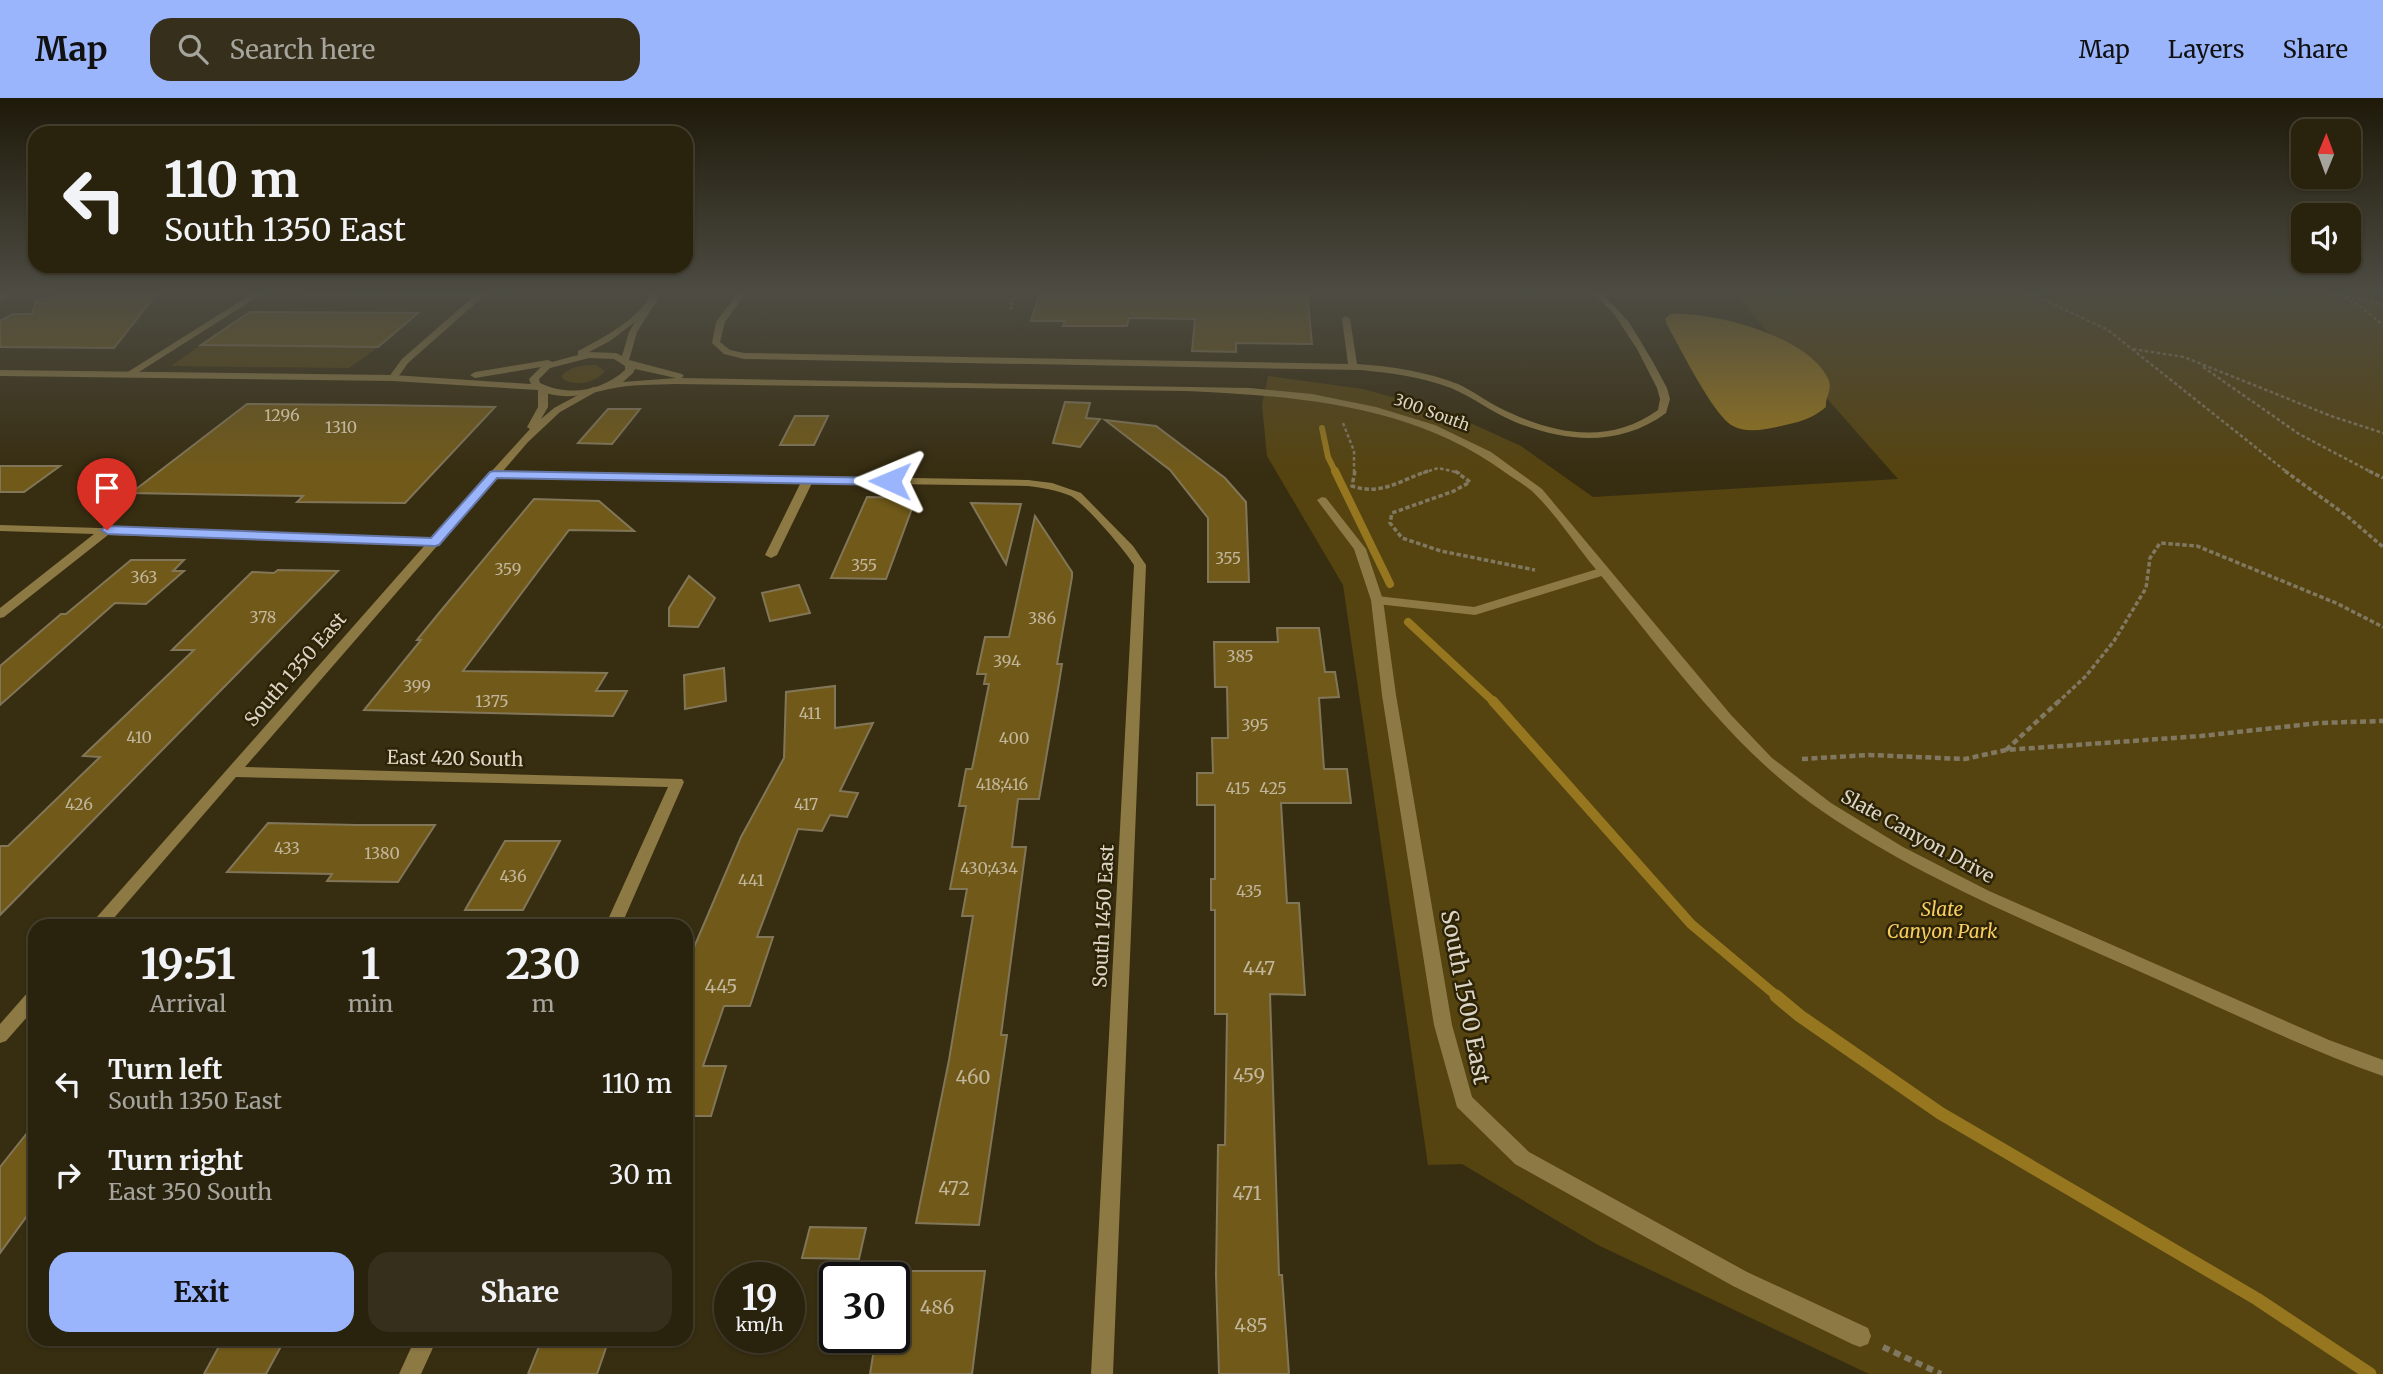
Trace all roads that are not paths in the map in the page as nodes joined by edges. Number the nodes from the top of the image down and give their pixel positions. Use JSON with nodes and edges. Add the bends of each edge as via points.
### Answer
{"nodes":[{"id":1,"x":166,"y":352,"type":"edge"},
{"id":2,"x":416,"y":352,"type":"edge"},
{"id":3,"x":583,"y":352,"type":"edge"},
{"id":4,"x":629,"y":352,"type":"edge"},
{"id":5,"x":726,"y":352,"type":"edge"},
{"id":6,"x":1351,"y":352,"type":"edge"},
{"id":7,"x":1640,"y":352,"type":"edge"},
{"id":8,"x":573,"y":357,"type":"junction"},
{"id":9,"x":559,"y":361,"type":"junction"},
{"id":10,"x":628,"y":362,"type":"junction"},
{"id":11,"x":1353,"y":366,"type":"junction"},
{"id":12,"x":0,"y":373,"type":"edge"},
{"id":13,"x":128,"y":375,"type":"junction"},
{"id":14,"x":393,"y":379,"type":"junction"},
{"id":15,"x":753,"y":382,"type":"junction"},
{"id":16,"x":607,"y":386,"type":"junction"},
{"id":17,"x":540,"y":388,"type":"junction"},
{"id":18,"x":596,"y":389,"type":"junction"},
{"id":19,"x":524,"y":440,"type":"junction"},
{"id":20,"x":1471,"y":444,"type":"joint"},
{"id":21,"x":494,"y":474,"type":"junction"},
{"id":22,"x":807,"y":480,"type":"junction"},
{"id":23,"x":1322,"y":499,"type":"dead end"},
{"id":24,"x":0,"y":528,"type":"edge"},
{"id":25,"x":107,"y":530,"type":"junction"},
{"id":26,"x":435,"y":542,"type":"junction"},
{"id":27,"x":771,"y":555,"type":"dead end"},
{"id":28,"x":1604,"y":571,"type":"junction"},
{"id":29,"x":1377,"y":600,"type":"junction"},
{"id":30,"x":0,"y":614,"type":"edge"},
{"id":31,"x":232,"y":772,"type":"junction"},
{"id":32,"x":103,"y":919,"type":"edge"},
{"id":33,"x":615,"y":919,"type":"edge"},
{"id":34,"x":28,"y":1004,"type":"edge"},
{"id":35,"x":0,"y":1036,"type":"edge"},
{"id":36,"x":2383,"y":1068,"type":"edge"},
{"id":37,"x":1860,"y":1336,"type":"road end"},
{"id":38,"x":423,"y":1346,"type":"edge"},
{"id":39,"x":410,"y":1374,"type":"edge"},
{"id":40,"x":1102,"y":1374,"type":"edge"}],
"edges":[{"from":1,"to":13,"type":"street"},
{"from":2,"to":14,"type":"street"},
{"from":3,"to":8,"type":"street"},
{"from":4,"to":10,"type":"street"},
{"from":5,"to":11,"type":"street","via":[[744,356]]},
{"from":6,"to":11,"type":"street"},
{"from":7,"to":11,"type":"street","via":[[1665,399],[1663,411],[1633,431],[1588,434],[1540,429],[1442,383]]},
{"from":8,"to":9,"type":"street"},
{"from":8,"to":10,"type":"street","name":"300 South","via":[[604,355]]},
{"from":9,"to":14,"type":"street","via":[[495,373]]},
{"from":9,"to":17,"type":"street","via":[[538,373],[534,379]]},
{"from":10,"to":15,"type":"street","name":"300 South","via":[[688,377]]},
{"from":10,"to":16,"type":"street","via":[[630,371]]},
{"from":12,"to":13,"type":"street"},
{"from":13,"to":14,"type":"street"},
{"from":14,"to":17,"type":"street"},
{"from":15,"to":16,"type":"street","name":"300 South"},
{"from":15,"to":20,"type":"street","name":"300 South","via":[[1250,390],[1366,405]]},
{"from":16,"to":18,"type":"street","name":"300 South"},
{"from":17,"to":18,"type":"street","via":[[568,393]]},
{"from":17,"to":19,"type":"street","name":"South 1350 East","via":[[543,407]]},
{"from":18,"to":19,"type":"street","name":"South 1350 East","via":[[557,410]]},
{"from":19,"to":21,"type":"street","name":"South 1350 East"},
{"from":20,"to":28,"type":"street","name":"Slate Canyon Drive","via":[[1509,465],[1538,491]]},
{"from":21,"to":22,"type":"street"},
{"from":21,"to":26,"type":"street","name":"South 1350 East"},
{"from":22,"to":27,"type":"street"},
{"from":22,"to":40,"type":"street","name":"South 1450 East","via":[[1028,483],[1068,490],[1140,565]]},
{"from":23,"to":29,"type":"street","name":"South 1500 East","via":[[1360,549]]},
{"from":24,"to":25,"type":"street"},
{"from":25,"to":26,"type":"street"},
{"from":25,"to":30,"type":"street"},
{"from":26,"to":31,"type":"street","name":"South 1350 East"},
{"from":28,"to":29,"type":"street","via":[[1475,611]]},
{"from":28,"to":36,"type":"street","name":"Slate Canyon Drive","via":[[1726,718],[1767,761],[1826,807],[1983,895]]},
{"from":29,"to":37,"type":"street","name":"South 1500 East","via":[[1443,1025],[1464,1101],[1522,1158],[1740,1279]]},
{"from":31,"to":32,"type":"street","name":"South 1350 East"},
{"from":31,"to":33,"type":"street","name":"East 420 South","via":[[677,782]]},
{"from":34,"to":35,"type":"street"},
{"from":38,"to":39,"type":"street"}]}
